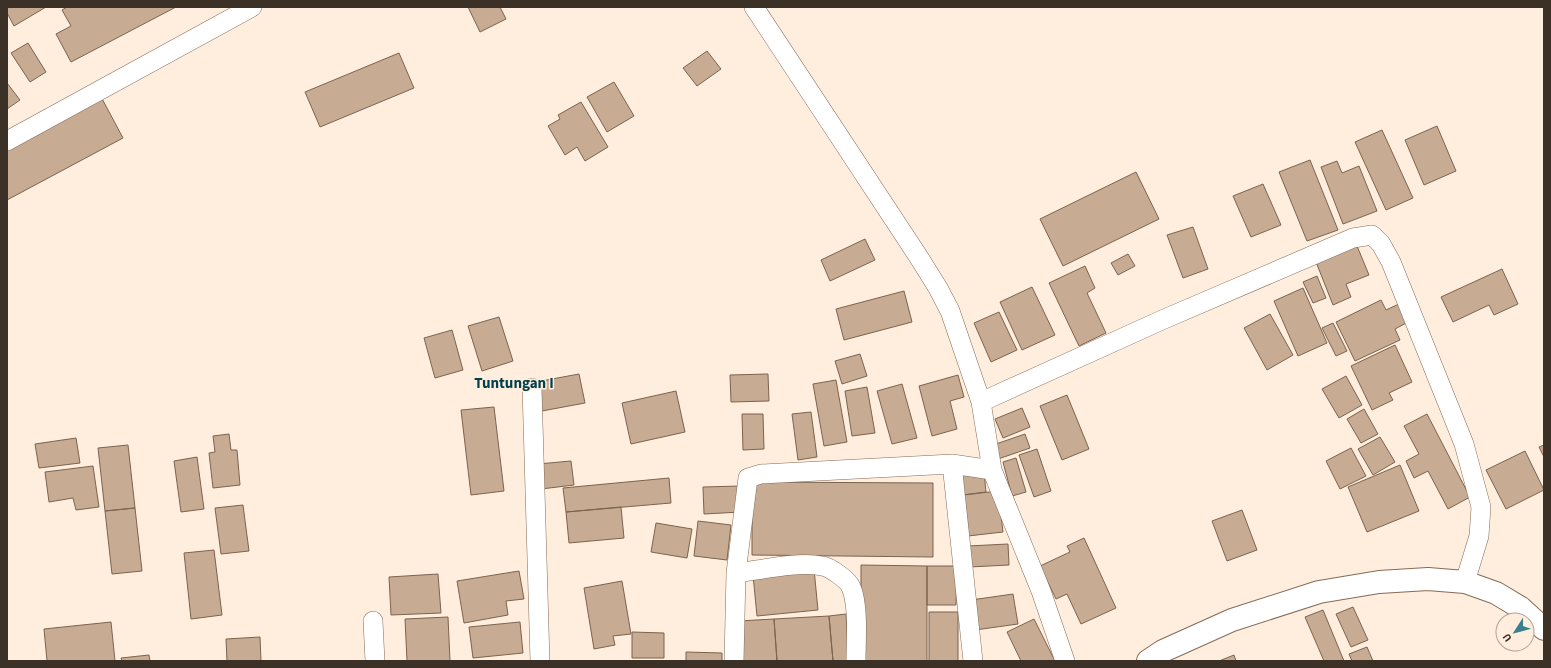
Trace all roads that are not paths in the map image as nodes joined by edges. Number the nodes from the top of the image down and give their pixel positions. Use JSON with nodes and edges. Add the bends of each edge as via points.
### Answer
{"nodes":[{"id":1,"x":252,"y":7,"type":"edge"},
{"id":2,"x":754,"y":7,"type":"edge"},
{"id":3,"x":7,"y":141,"type":"edge"},
{"id":4,"x":532,"y":388,"type":"dead end"},
{"id":5,"x":981,"y":402,"type":"junction"},
{"id":6,"x":952,"y":464,"type":"junction"},
{"id":7,"x":992,"y":470,"type":"junction"},
{"id":8,"x":736,"y":573,"type":"junction"},
{"id":9,"x":1465,"y":582,"type":"junction"},
{"id":10,"x":373,"y":621,"type":"dead end"},
{"id":11,"x":1544,"y":629,"type":"edge"},
{"id":12,"x":375,"y":661,"type":"edge"},
{"id":13,"x":540,"y":661,"type":"edge"},
{"id":14,"x":734,"y":661,"type":"edge"},
{"id":15,"x":856,"y":661,"type":"edge"},
{"id":16,"x":973,"y":661,"type":"edge"},
{"id":17,"x":1065,"y":661,"type":"edge"},
{"id":18,"x":1148,"y":661,"type":"edge"}],
"edges":[{"from":1,"to":3,"type":"street"},
{"from":2,"to":5,"type":"street","via":[[938,288],[950,311]]},
{"from":4,"to":13,"type":"street"},
{"from":5,"to":7,"type":"street"},
{"from":5,"to":9,"type":"street","via":[[1345,241],[1372,235],[1381,244],[1391,262],[1464,444],[1481,507],[1479,536]]},
{"from":6,"to":7,"type":"street"},
{"from":6,"to":8,"type":"street","via":[[761,474],[748,478]]},
{"from":6,"to":16,"type":"street"},
{"from":7,"to":17,"type":"street","via":[[1041,591]]},
{"from":8,"to":14,"type":"street"},
{"from":8,"to":15,"type":"street","via":[[798,565],[823,566],[842,577],[851,586],[854,598]]},
{"from":9,"to":11,"type":"street","via":[[1496,593],[1521,608]]},
{"from":9,"to":18,"type":"street","via":[[1428,579],[1379,582],[1319,592],[1232,620],[1163,651]]},
{"from":10,"to":12,"type":"street"}]}
